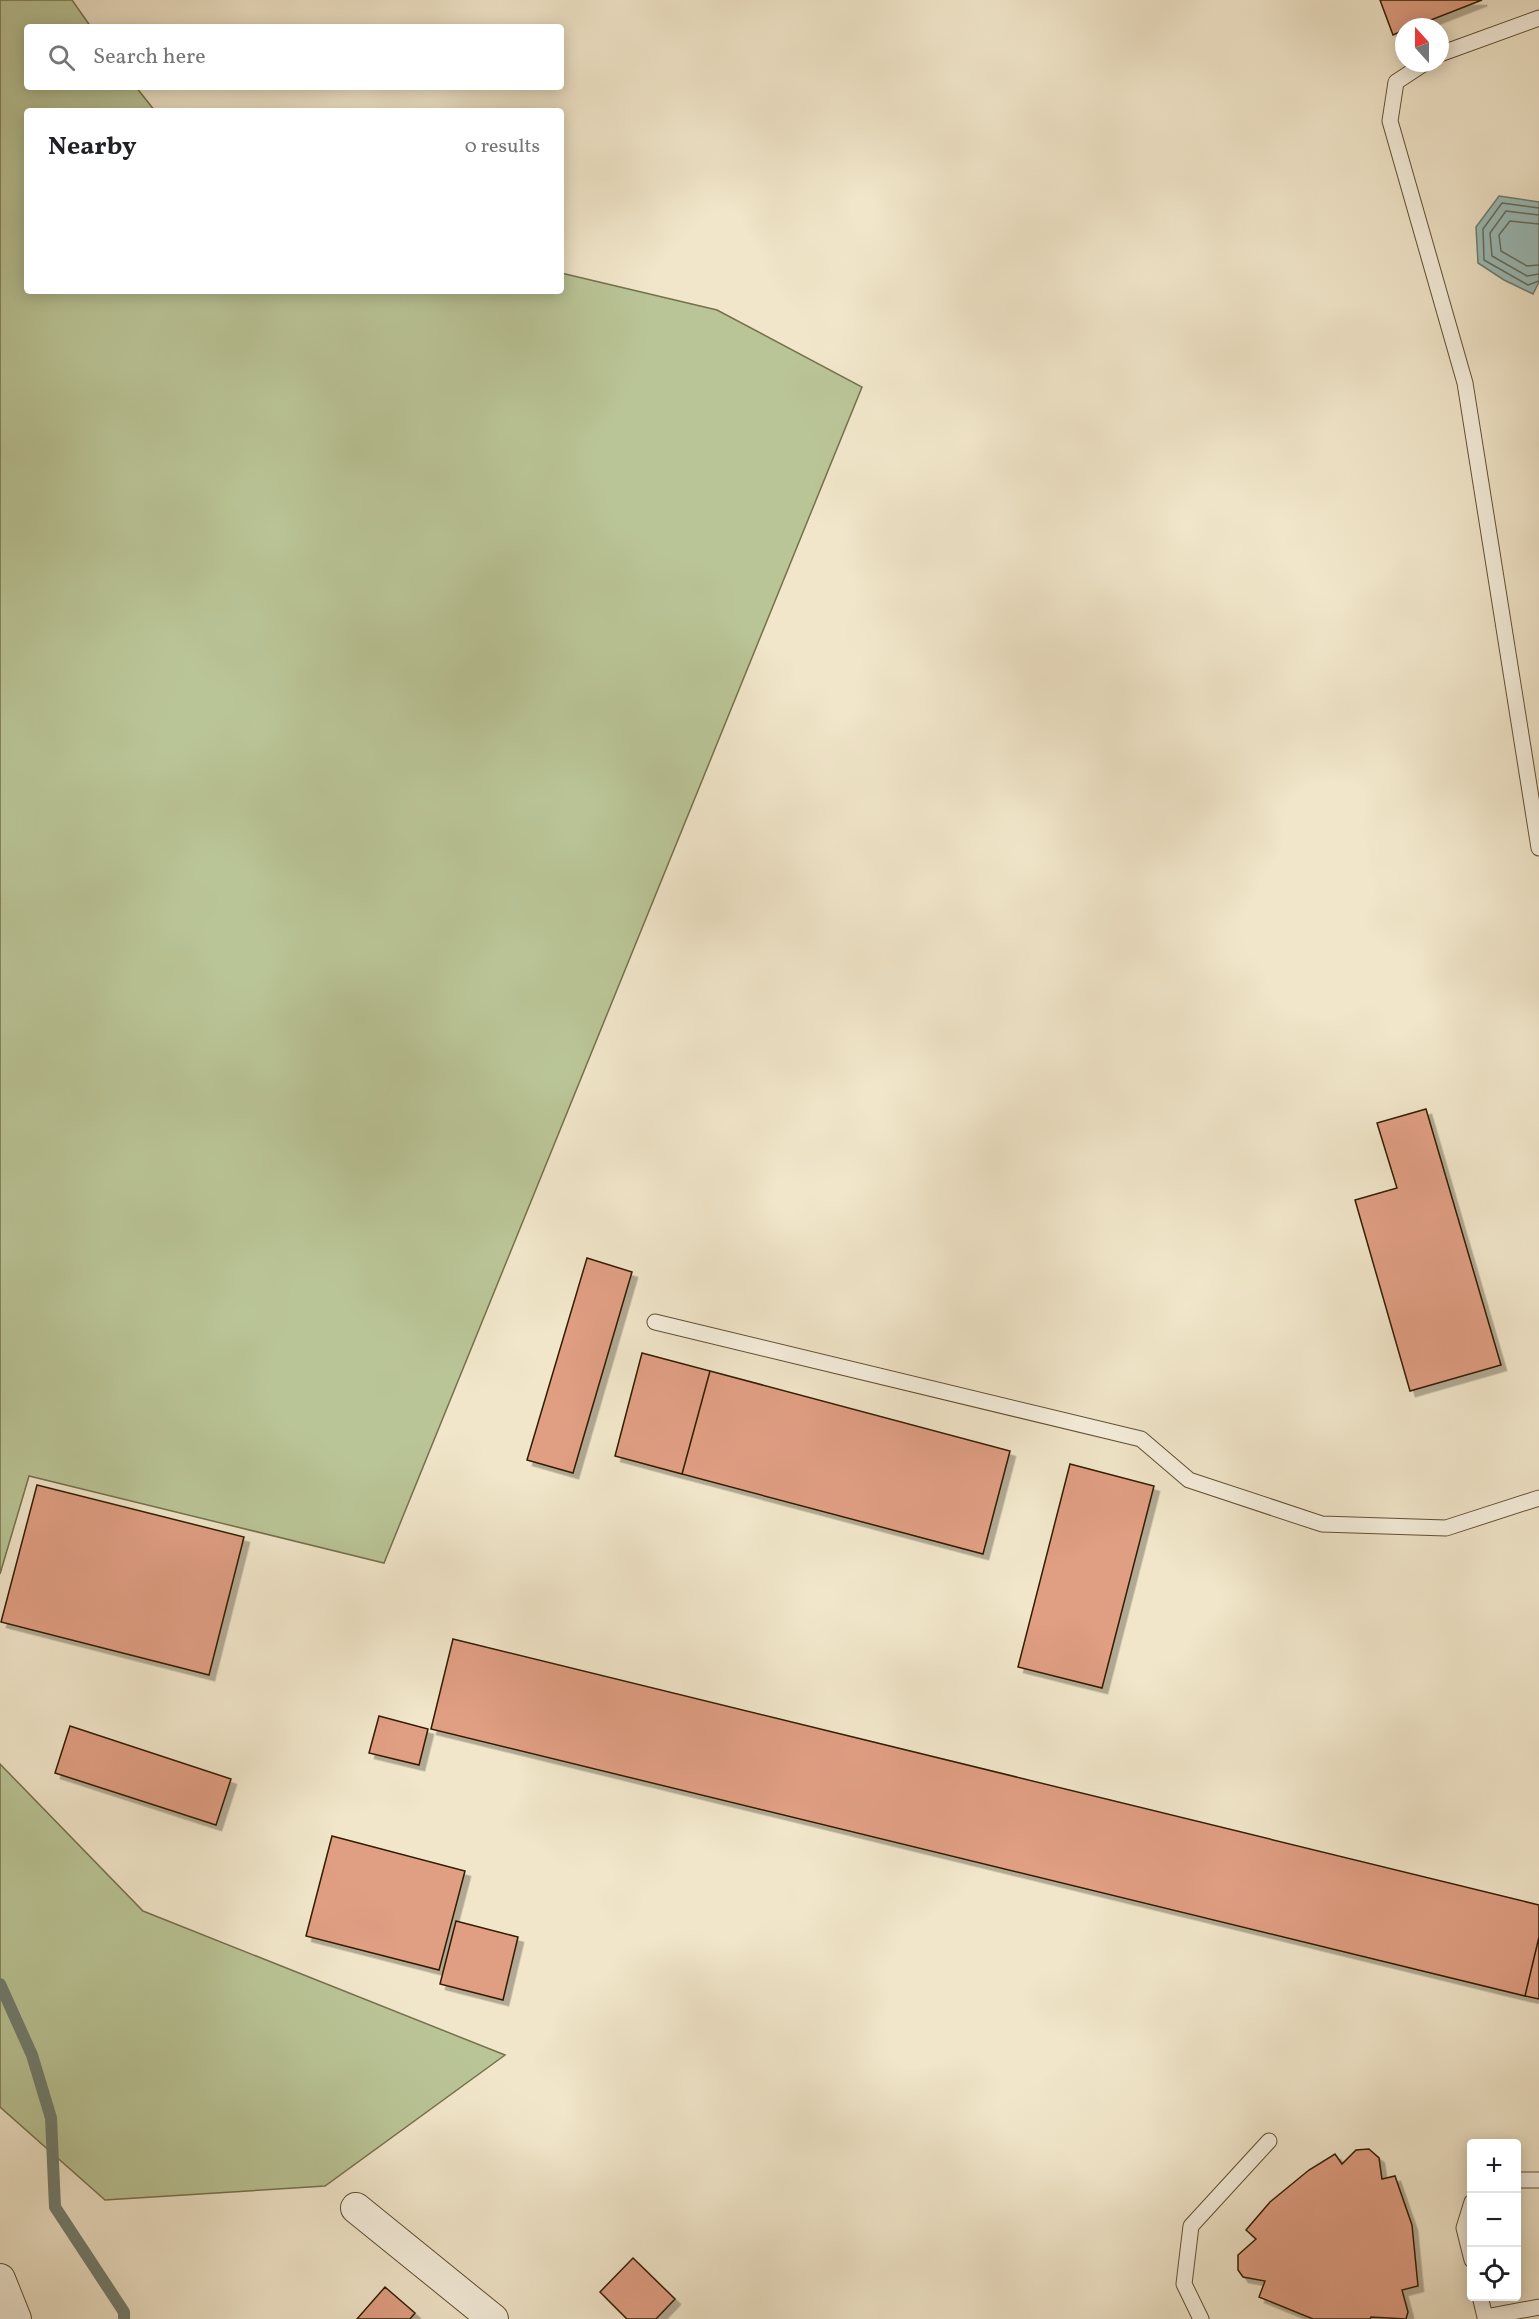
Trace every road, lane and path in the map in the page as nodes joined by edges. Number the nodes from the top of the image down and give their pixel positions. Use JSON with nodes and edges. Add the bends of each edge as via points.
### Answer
{"nodes":[{"id":1,"x":1539,"y":18,"type":"edge"},
{"id":2,"x":1449,"y":51,"type":"edge"},
{"id":3,"x":1411,"y":72,"type":"edge"},
{"id":4,"x":1539,"y":848,"type":"edge"},
{"id":5,"x":655,"y":1322,"type":"dead end"},
{"id":6,"x":1539,"y":1498,"type":"edge"},
{"id":7,"x":1269,"y":2141,"type":"dead end"},
{"id":8,"x":1521,"y":2180,"type":"edge"},
{"id":9,"x":1539,"y":2180,"type":"edge"},
{"id":10,"x":356,"y":2208,"type":"dead end"},
{"id":11,"x":1467,"y":2218,"type":"edge"},
{"id":12,"x":1467,"y":2240,"type":"edge"},
{"id":13,"x":0,"y":2279,"type":"edge"},
{"id":14,"x":1481,"y":2301,"type":"edge"},
{"id":15,"x":1539,"y":2307,"type":"edge"},
{"id":16,"x":1484,"y":2318,"type":"edge"},
{"id":17,"x":16,"y":2319,"type":"edge"},
{"id":18,"x":493,"y":2319,"type":"edge"},
{"id":19,"x":1201,"y":2319,"type":"edge"}],
"edges":[{"from":1,"to":2,"type":"lane"},
{"from":3,"to":4,"type":"lane","via":[[1396,82],[1390,121],[1465,382]]},
{"from":5,"to":6,"type":"lane","via":[[1142,1439],[1189,1480],[1322,1524],[1446,1528]]},
{"from":7,"to":19,"type":"lane","via":[[1191,2226],[1184,2284]]},
{"from":8,"to":9,"type":"lane"},
{"from":10,"to":18,"type":"street"},
{"from":11,"to":12,"type":"lane"},
{"from":13,"to":17,"type":"street"},
{"from":14,"to":16,"type":"lane"},
{"from":15,"to":16,"type":"lane"}]}
